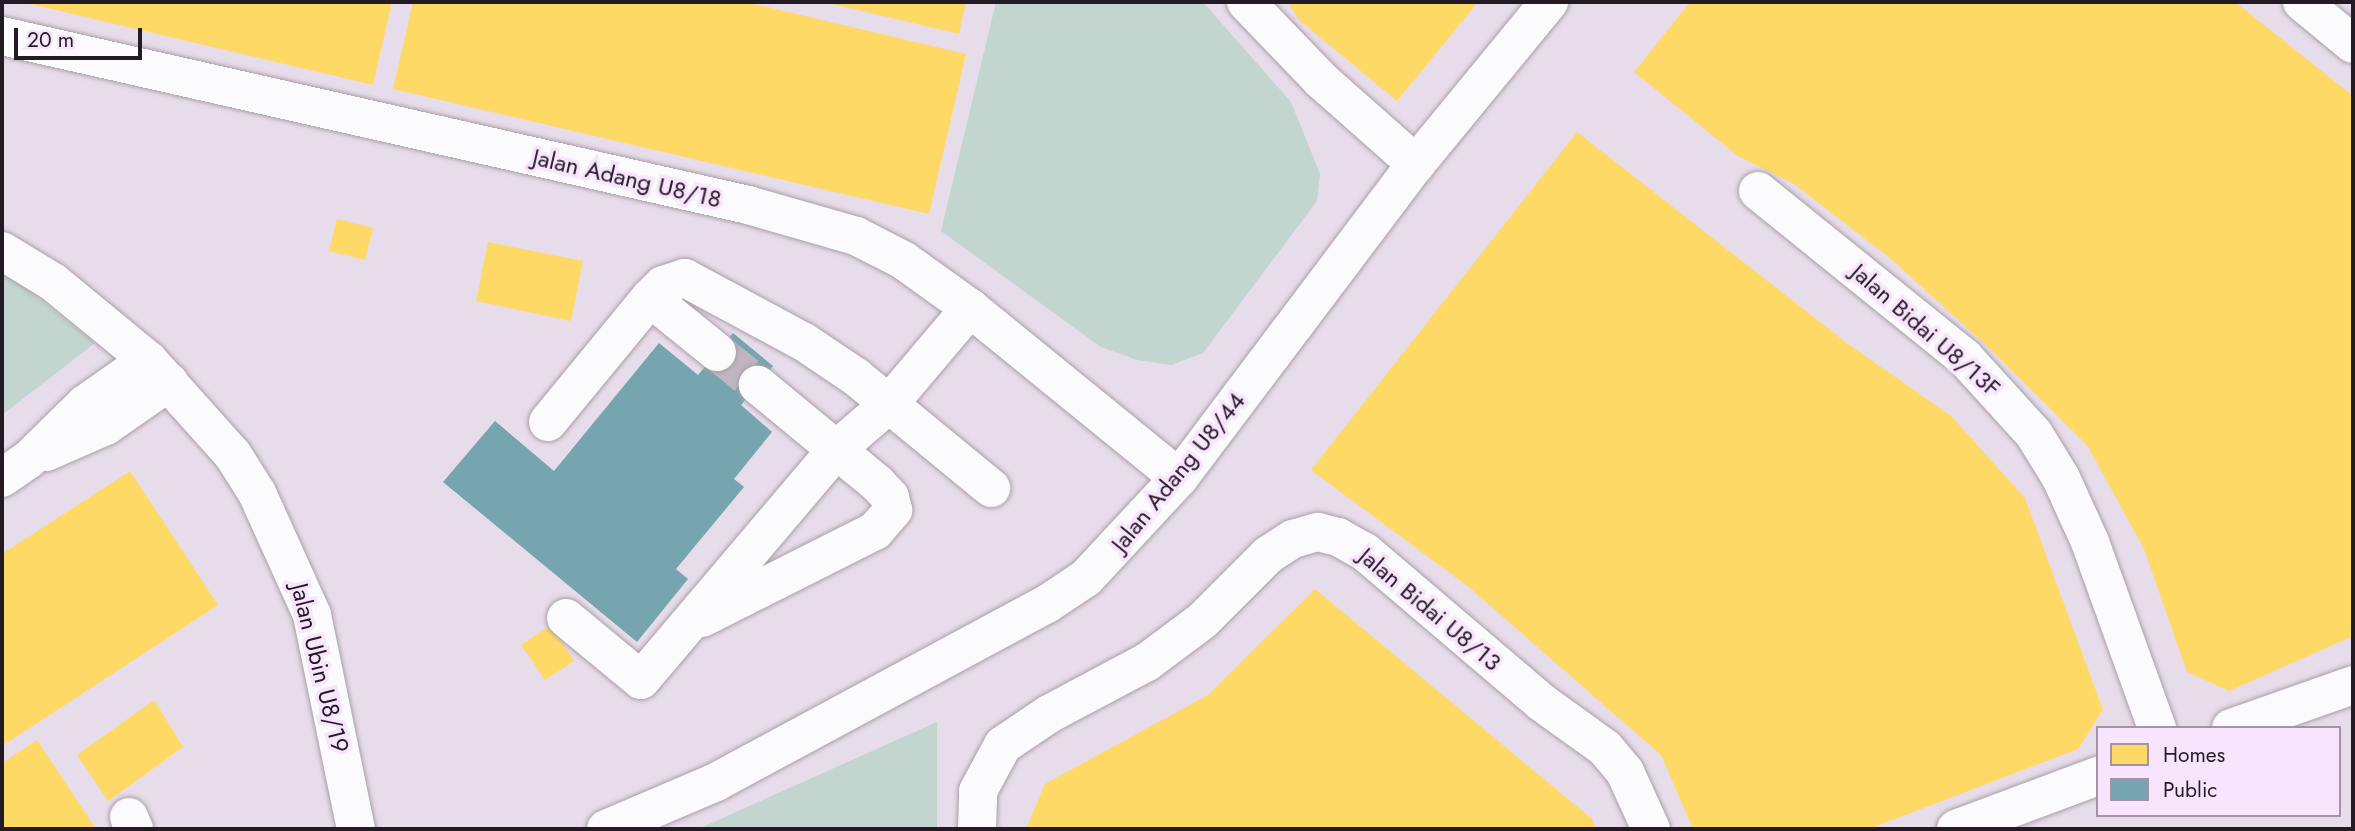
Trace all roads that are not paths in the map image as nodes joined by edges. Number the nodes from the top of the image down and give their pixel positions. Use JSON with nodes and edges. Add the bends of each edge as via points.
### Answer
{"nodes":[{"id":1,"x":1247,"y":2,"type":"edge"},
{"id":2,"x":1549,"y":2,"type":"edge"},
{"id":3,"x":2302,"y":2,"type":"edge"},
{"id":4,"x":2,"y":36,"type":"edge"},
{"id":5,"x":2353,"y":44,"type":"edge"},
{"id":6,"x":1416,"y":164,"type":"junction"},
{"id":7,"x":1758,"y":191,"type":"dead end"},
{"id":8,"x":2,"y":251,"type":"edge"},
{"id":9,"x":650,"y":298,"type":"junction"},
{"id":10,"x":970,"y":307,"type":"junction"},
{"id":11,"x":717,"y":352,"type":"tunnel mouth"},
{"id":12,"x":159,"y":371,"type":"junction"},
{"id":13,"x":758,"y":385,"type":"tunnel mouth"},
{"id":14,"x":889,"y":404,"type":"junction"},
{"id":15,"x":548,"y":422,"type":"dead end"},
{"id":16,"x":837,"y":449,"type":"junction"},
{"id":17,"x":15,"y":469,"type":"edge"},
{"id":18,"x":1179,"y":478,"type":"junction"},
{"id":19,"x":991,"y":488,"type":"dead end"},
{"id":20,"x":566,"y":618,"type":"dead end"},
{"id":21,"x":687,"y":626,"type":"junction"},
{"id":22,"x":2353,"y":685,"type":"edge"},
{"id":23,"x":2156,"y":726,"type":"edge"},
{"id":24,"x":2237,"y":726,"type":"edge"},
{"id":25,"x":2096,"y":777,"type":"edge"},
{"id":26,"x":356,"y":829,"type":"edge"},
{"id":27,"x":606,"y":829,"type":"edge"},
{"id":28,"x":977,"y":829,"type":"edge"},
{"id":29,"x":1651,"y":829,"type":"edge"},
{"id":30,"x":1956,"y":829,"type":"edge"}],
"edges":[{"from":1,"to":6,"type":"street","via":[[1321,80]]},
{"from":2,"to":6,"type":"street","name":"Jalan Adang U8/44"},
{"from":3,"to":5,"type":"street"},
{"from":4,"to":10,"type":"street","name":"Jalan Adang U8/18","via":[[807,220],[856,236],[903,260]]},
{"from":6,"to":18,"type":"street","name":"Jalan Adang U8/44"},
{"from":7,"to":23,"type":"street","name":"Jalan Bidai U8/13F","via":[[1964,357],[2001,392],[2034,434],[2061,478],[2090,542]]},
{"from":8,"to":12,"type":"street","name":"Jalan Ubin U8/19","via":[[53,282]]},
{"from":9,"to":11,"type":"street"},
{"from":9,"to":14,"type":"street","via":[[663,285],[685,278],[804,342]]},
{"from":9,"to":15,"type":"street"},
{"from":10,"to":14,"type":"street"},
{"from":10,"to":18,"type":"street","name":"Jalan Adang U8/18"},
{"from":12,"to":17,"type":"street","via":[[85,404]]},
{"from":12,"to":26,"type":"street","name":"Jalan Ubin U8/19","via":[[233,456],[298,574],[320,647]]},
{"from":13,"to":16,"type":"street"},
{"from":14,"to":16,"type":"street"},
{"from":14,"to":19,"type":"street"},
{"from":16,"to":21,"type":"street"},
{"from":16,"to":21,"type":"street","via":[[890,497],[893,510],[888,520],[875,531]]},
{"from":18,"to":27,"type":"street","name":"Jalan Adang U8/44","via":[[1119,548],[1048,604],[716,782]]},
{"from":20,"to":21,"type":"street","via":[[641,680]]},
{"from":22,"to":24,"type":"street"},
{"from":25,"to":30,"type":"street"},
{"from":28,"to":29,"type":"street","name":"Jalan Bidai U8/13","via":[[978,791],[1003,745],[1040,719],[1147,662],[1202,621],[1268,555],[1293,539],[1318,532],[1366,552],[1541,702],[1605,748],[1625,772]]}]}
